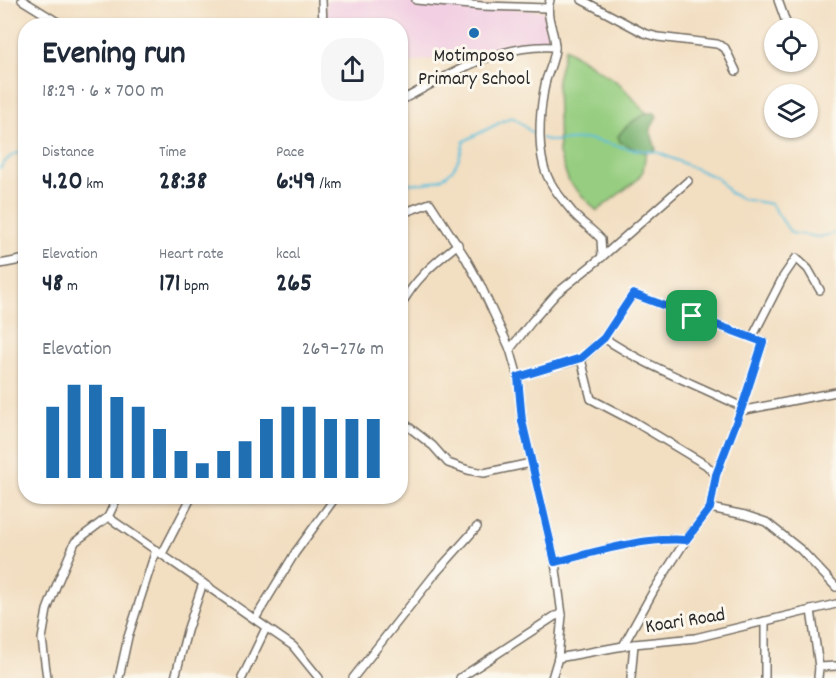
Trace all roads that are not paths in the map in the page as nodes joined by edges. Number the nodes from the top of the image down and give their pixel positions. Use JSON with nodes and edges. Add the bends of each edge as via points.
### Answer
{"nodes":[{"id":1,"x":22,"y":0,"type":"edge"},
{"id":2,"x":322,"y":0,"type":"edge"},
{"id":3,"x":416,"y":0,"type":"edge"},
{"id":4,"x":550,"y":0,"type":"edge"},
{"id":5,"x":582,"y":0,"type":"edge"},
{"id":6,"x":778,"y":0,"type":"edge"},
{"id":7,"x":547,"y":8,"type":"junction"},
{"id":8,"x":51,"y":18,"type":"edge"},
{"id":9,"x":323,"y":18,"type":"edge"},
{"id":10,"x":784,"y":18,"type":"edge"},
{"id":11,"x":555,"y":47,"type":"junction"},
{"id":12,"x":736,"y":71,"type":"dead end"},
{"id":13,"x":408,"y":97,"type":"edge"},
{"id":14,"x":688,"y":180,"type":"dead end"},
{"id":15,"x":408,"y":211,"type":"edge"},
{"id":16,"x":458,"y":244,"type":"junction"},
{"id":17,"x":602,"y":257,"type":"junction"},
{"id":18,"x":18,"y":261,"type":"edge"},
{"id":19,"x":0,"y":264,"type":"edge"},
{"id":20,"x":820,"y":290,"type":"dead end"},
{"id":21,"x":408,"y":293,"type":"edge"},
{"id":22,"x":604,"y":338,"type":"junction"},
{"id":23,"x":752,"y":338,"type":"junction"},
{"id":24,"x":510,"y":350,"type":"junction"},
{"id":25,"x":581,"y":358,"type":"junction"},
{"id":26,"x":518,"y":377,"type":"junction"},
{"id":27,"x":836,"y":392,"type":"edge"},
{"id":28,"x":741,"y":409,"type":"junction"},
{"id":29,"x":408,"y":426,"type":"edge"},
{"id":30,"x":531,"y":463,"type":"junction"},
{"id":31,"x":716,"y":475,"type":"junction"},
{"id":32,"x":114,"y":504,"type":"edge"},
{"id":33,"x":187,"y":504,"type":"edge"},
{"id":34,"x":331,"y":504,"type":"edge"},
{"id":35,"x":710,"y":508,"type":"junction"},
{"id":36,"x":108,"y":517,"type":"junction"},
{"id":37,"x":477,"y":526,"type":"dead end"},
{"id":38,"x":686,"y":540,"type":"junction"},
{"id":39,"x":159,"y":552,"type":"junction"},
{"id":40,"x":555,"y":562,"type":"junction"},
{"id":41,"x":203,"y":583,"type":"junction"},
{"id":42,"x":836,"y":587,"type":"edge"},
{"id":43,"x":836,"y":604,"type":"edge"},
{"id":44,"x":812,"y":610,"type":"junction"},
{"id":45,"x":562,"y":615,"type":"junction"},
{"id":46,"x":255,"y":619,"type":"junction"},
{"id":47,"x":765,"y":621,"type":"junction"},
{"id":48,"x":266,"y":628,"type":"junction"},
{"id":49,"x":634,"y":644,"type":"junction"},
{"id":50,"x":623,"y":646,"type":"junction"},
{"id":51,"x":558,"y":658,"type":"junction"},
{"id":52,"x":819,"y":666,"type":"junction"},
{"id":53,"x":836,"y":666,"type":"edge"},
{"id":54,"x":47,"y":678,"type":"edge"},
{"id":55,"x":119,"y":678,"type":"edge"},
{"id":56,"x":175,"y":678,"type":"edge"},
{"id":57,"x":242,"y":678,"type":"edge"},
{"id":58,"x":318,"y":678,"type":"edge"},
{"id":59,"x":353,"y":678,"type":"edge"},
{"id":60,"x":460,"y":678,"type":"edge"},
{"id":61,"x":552,"y":678,"type":"edge"},
{"id":62,"x":631,"y":678,"type":"edge"},
{"id":63,"x":765,"y":678,"type":"edge"},
{"id":64,"x":818,"y":678,"type":"edge"}],
"edges":[{"from":1,"to":8,"type":"street"},
{"from":2,"to":9,"type":"street"},
{"from":3,"to":7,"type":"street"},
{"from":4,"to":7,"type":"street"},
{"from":5,"to":12,"type":"street","via":[[658,38],[717,44],[725,48]]},
{"from":6,"to":10,"type":"street"},
{"from":7,"to":11,"type":"street"},
{"from":11,"to":13,"type":"street","via":[[501,52]]},
{"from":11,"to":17,"type":"street","via":[[542,116],[544,167],[575,215],[601,239]]},
{"from":14,"to":17,"type":"street"},
{"from":15,"to":16,"type":"street","via":[[430,203]]},
{"from":16,"to":21,"type":"street","via":[[429,267]]},
{"from":16,"to":24,"type":"street"},
{"from":17,"to":24,"type":"street","via":[[546,304]]},
{"from":18,"to":19,"type":"street"},
{"from":20,"to":23,"type":"street","via":[[796,258]]},
{"from":22,"to":23,"type":"street","via":[[633,294]]},
{"from":22,"to":25,"type":"street"},
{"from":22,"to":28,"type":"street"},
{"from":23,"to":28,"type":"street","via":[[763,342]]},
{"from":24,"to":26,"type":"street"},
{"from":25,"to":26,"type":"street"},
{"from":25,"to":31,"type":"street","via":[[591,399],[706,465]]},
{"from":26,"to":30,"type":"street"},
{"from":27,"to":28,"type":"street"},
{"from":28,"to":31,"type":"street"},
{"from":29,"to":30,"type":"street","via":[[448,463],[468,470],[484,473]]},
{"from":30,"to":40,"type":"street"},
{"from":31,"to":35,"type":"street"},
{"from":32,"to":36,"type":"street"},
{"from":33,"to":39,"type":"street"},
{"from":34,"to":46,"type":"street"},
{"from":35,"to":38,"type":"street"},
{"from":35,"to":42,"type":"street","via":[[766,522],[801,550]]},
{"from":36,"to":39,"type":"street"},
{"from":36,"to":54,"type":"street","via":[[75,542],[47,610],[42,639]]},
{"from":37,"to":59,"type":"street"},
{"from":38,"to":40,"type":"street","via":[[630,544]]},
{"from":38,"to":50,"type":"street"},
{"from":39,"to":41,"type":"street"},
{"from":39,"to":55,"type":"street","via":[[128,637]]},
{"from":40,"to":45,"type":"street"},
{"from":41,"to":46,"type":"street"},
{"from":41,"to":56,"type":"street"},
{"from":43,"to":44,"type":"street","name":"Koari Road"},
{"from":44,"to":47,"type":"street","name":"Koari Road"},
{"from":44,"to":52,"type":"street"},
{"from":45,"to":51,"type":"street"},
{"from":45,"to":60,"type":"street"},
{"from":46,"to":48,"type":"street"},
{"from":47,"to":49,"type":"street","name":"Koari Road","via":[[695,638]]},
{"from":47,"to":63,"type":"street"},
{"from":48,"to":57,"type":"street"},
{"from":48,"to":58,"type":"street","via":[[292,646]]},
{"from":49,"to":50,"type":"street","name":"Koari Road"},
{"from":49,"to":62,"type":"street"},
{"from":50,"to":51,"type":"street","name":"Koari Road"},
{"from":51,"to":61,"type":"street"},
{"from":52,"to":53,"type":"street"},
{"from":52,"to":64,"type":"street"}]}
